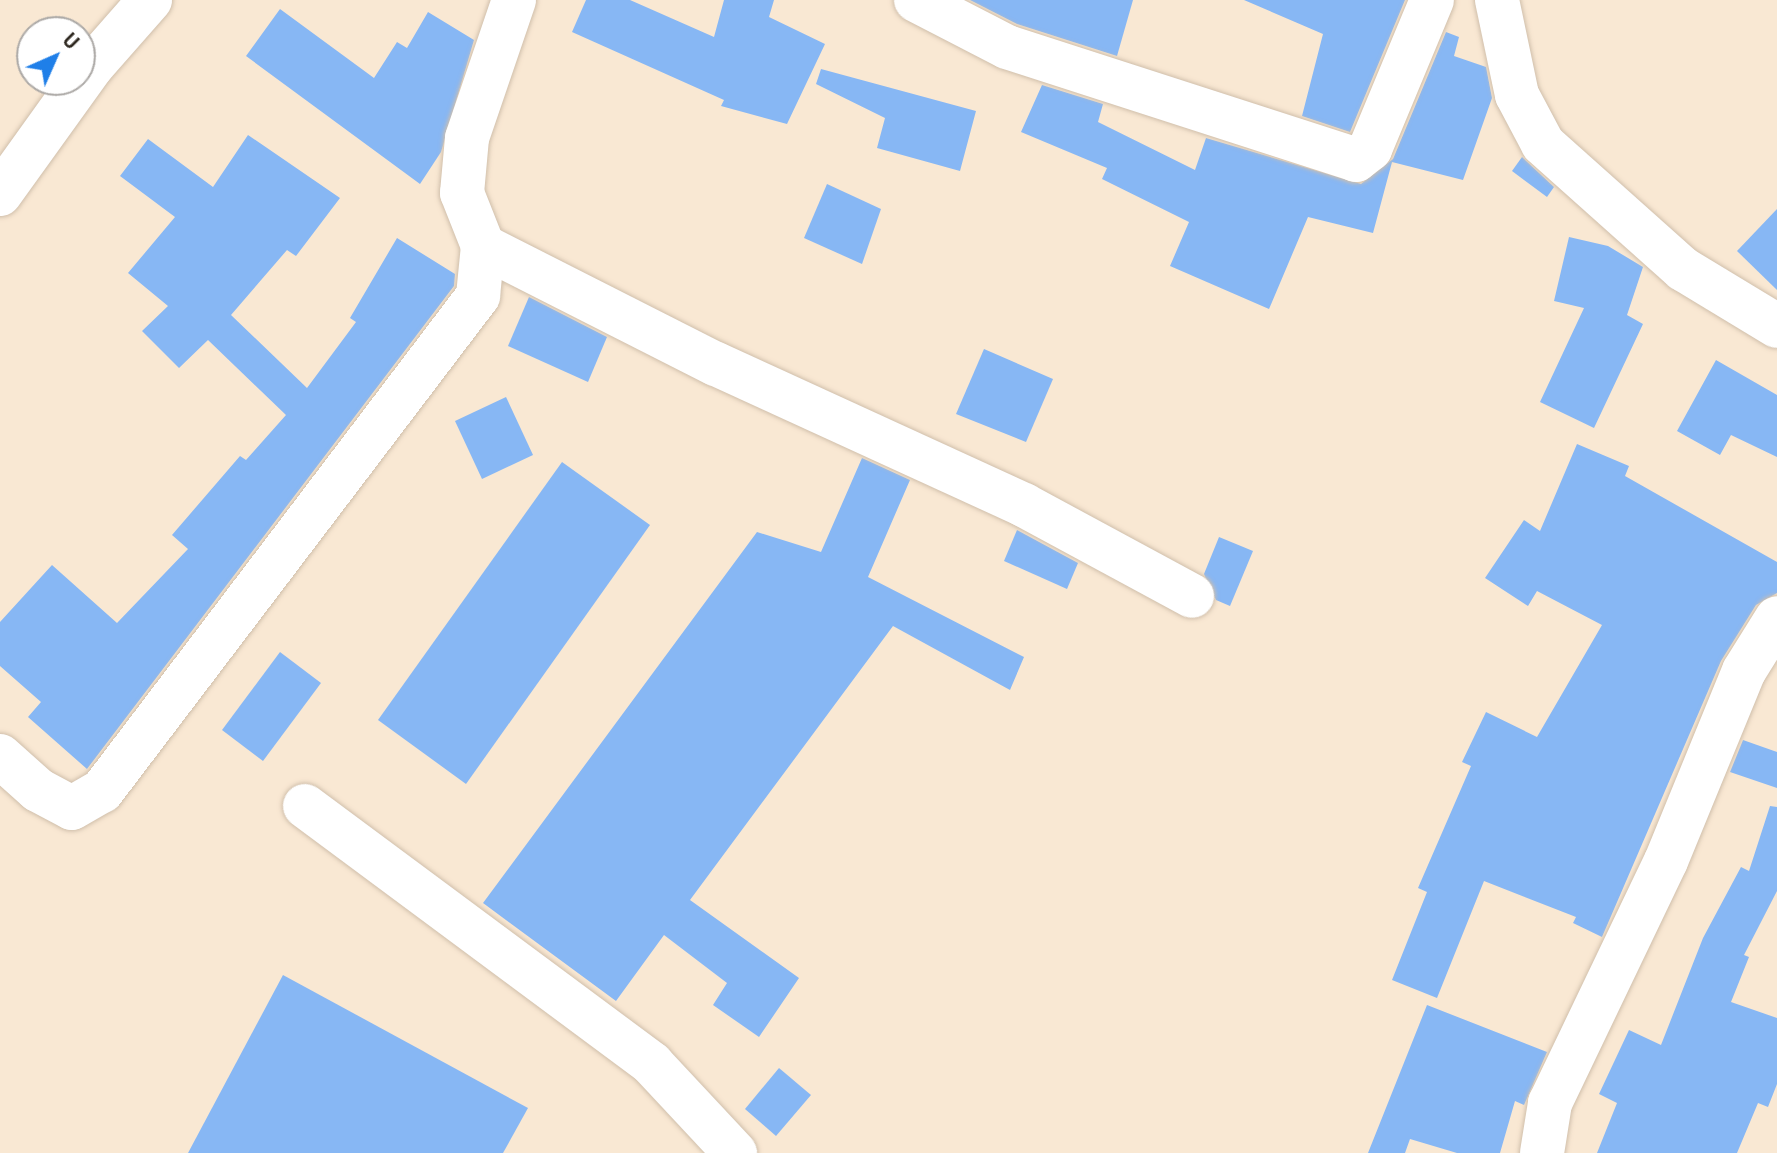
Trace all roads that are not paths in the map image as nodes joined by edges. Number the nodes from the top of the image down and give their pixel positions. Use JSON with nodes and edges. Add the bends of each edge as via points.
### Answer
{"nodes":[{"id":1,"x":150,"y":0,"type":"edge"},
{"id":2,"x":514,"y":0,"type":"edge"},
{"id":3,"x":916,"y":0,"type":"edge"},
{"id":4,"x":1432,"y":0,"type":"edge"},
{"id":5,"x":1497,"y":0,"type":"edge"},
{"id":6,"x":0,"y":194,"type":"edge"},
{"id":7,"x":483,"y":246,"type":"junction"},
{"id":8,"x":1777,"y":326,"type":"edge"},
{"id":9,"x":1192,"y":596,"type":"dead end"},
{"id":10,"x":1777,"y":618,"type":"edge"},
{"id":11,"x":0,"y":756,"type":"edge"},
{"id":12,"x":305,"y":806,"type":"dead end"},
{"id":13,"x":735,"y":1153,"type":"edge"},
{"id":14,"x":1542,"y":1153,"type":"edge"}],
"edges":[{"from":1,"to":6,"type":"street","via":[[92,66]]},
{"from":2,"to":7,"type":"street","via":[[467,138],[462,193]]},
{"from":3,"to":4,"type":"street","via":[[1007,47],[1356,160],[1370,149]]},
{"from":5,"to":8,"type":"street","via":[[1517,95],[1543,144],[1683,269]]},
{"from":7,"to":9,"type":"street","via":[[716,364],[1024,505]]},
{"from":7,"to":11,"type":"street","via":[[478,296],[102,791],[72,808],[38,790]]},
{"from":10,"to":14,"type":"street","via":[[1744,671],[1666,861],[1550,1103]]},
{"from":12,"to":13,"type":"street","via":[[652,1064]]}]}
